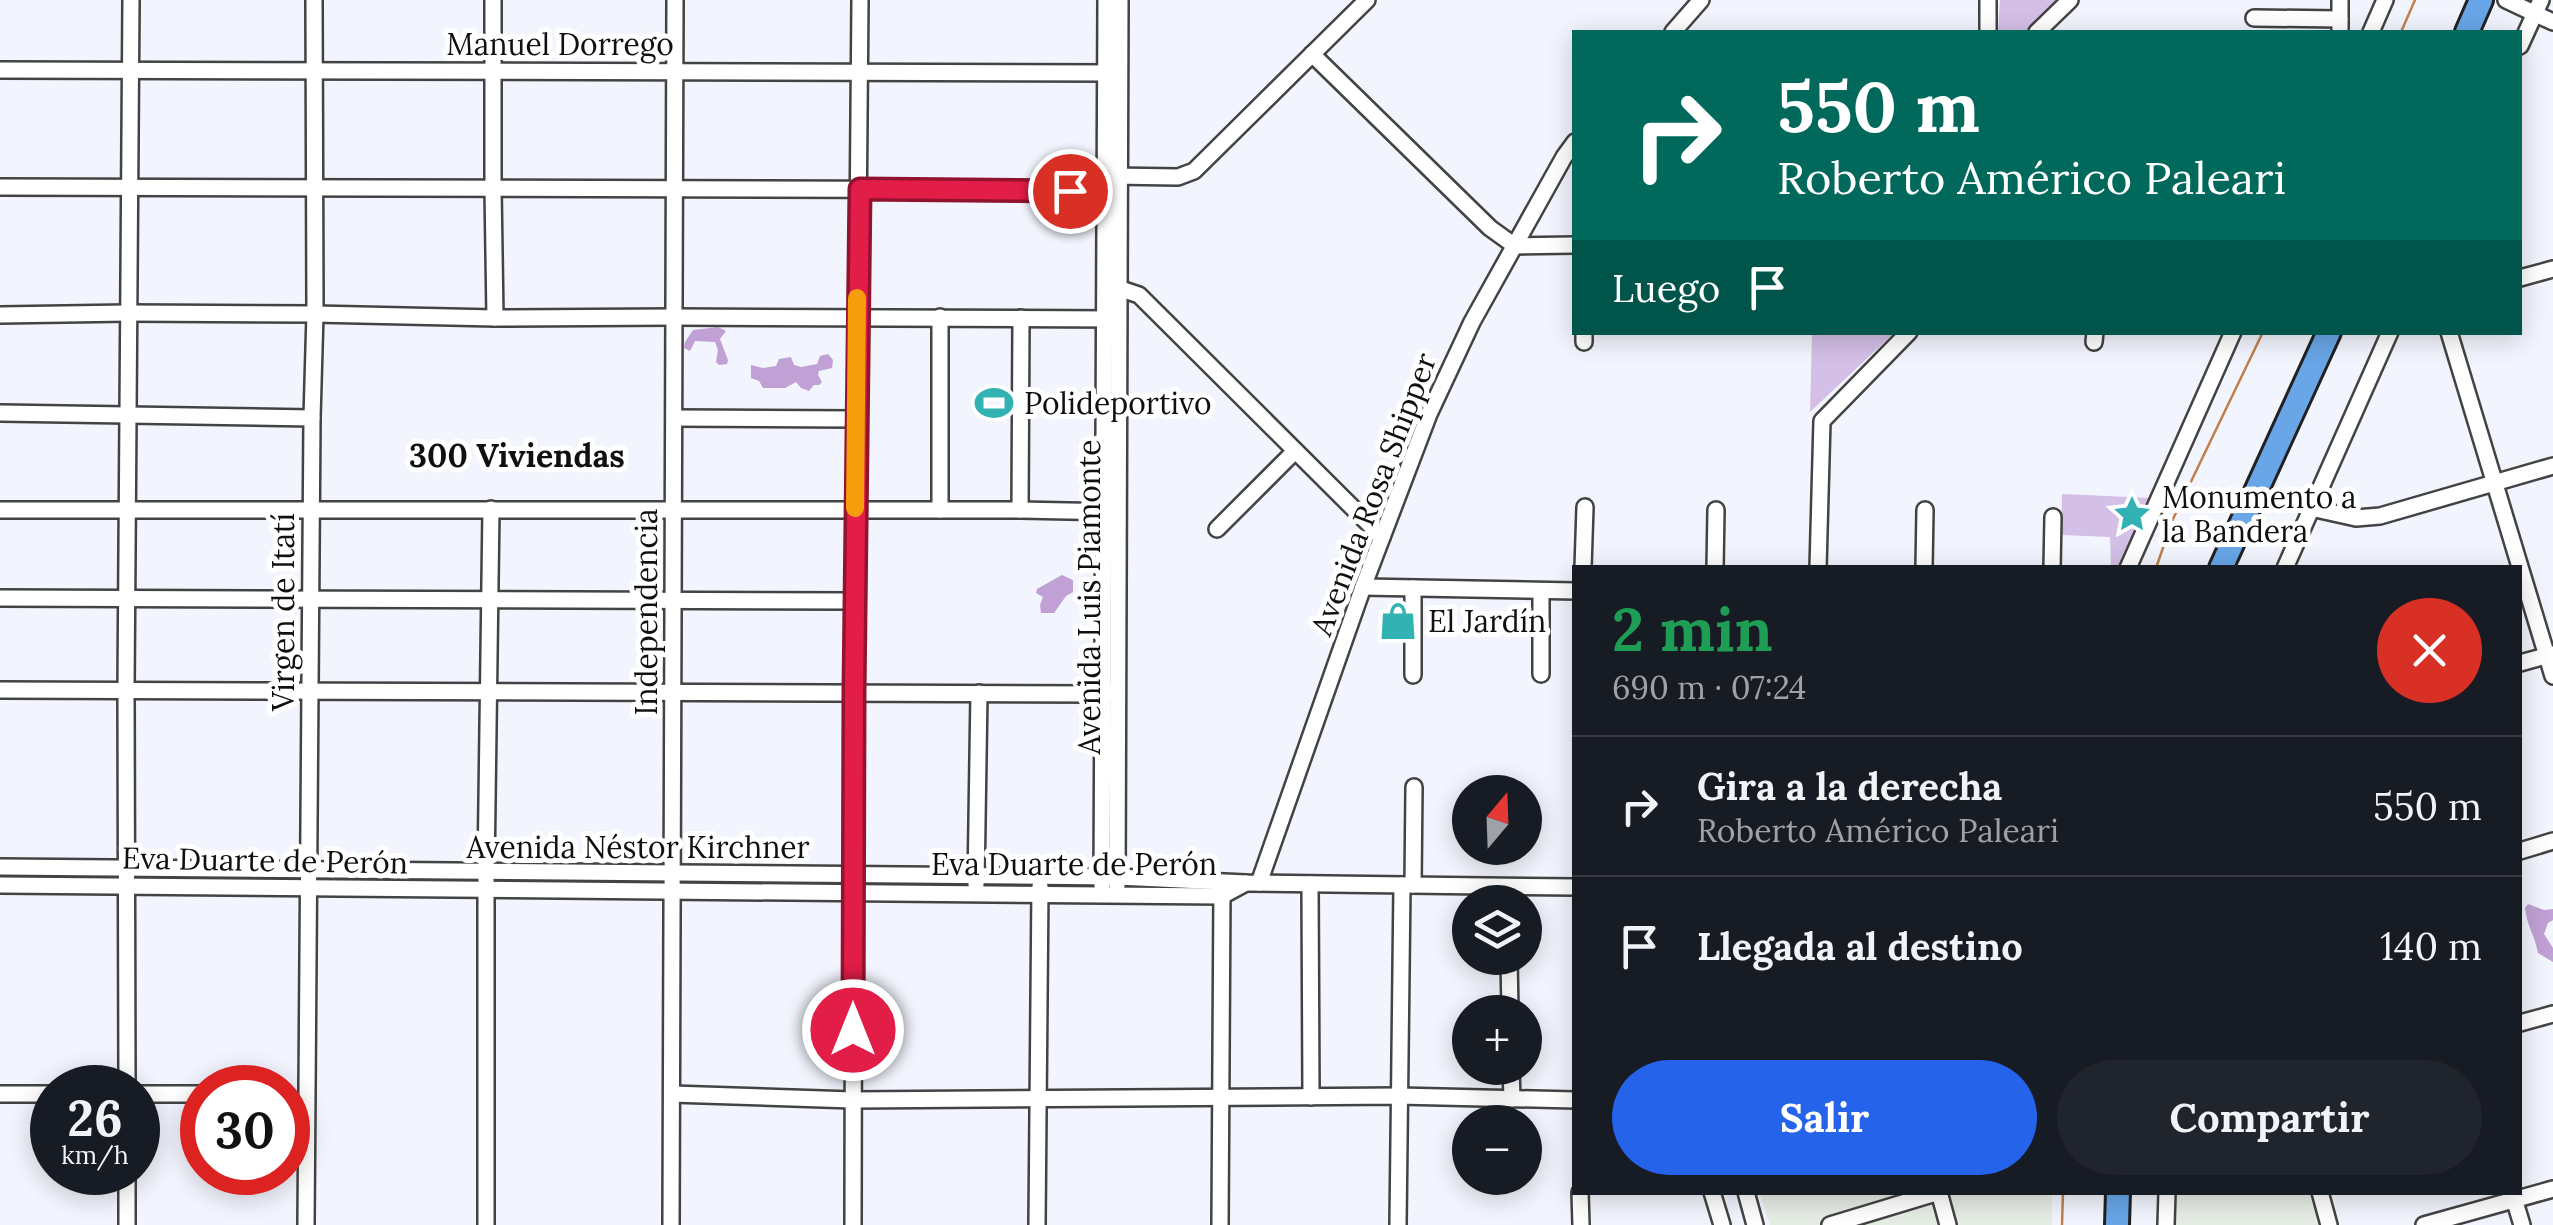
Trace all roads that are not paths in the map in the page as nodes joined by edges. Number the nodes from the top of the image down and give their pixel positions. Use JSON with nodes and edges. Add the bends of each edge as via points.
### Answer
{"nodes":[{"id":1,"x":130,"y":0,"type":"edge"},
{"id":2,"x":314,"y":0,"type":"edge"},
{"id":3,"x":494,"y":0,"type":"edge"},
{"id":4,"x":676,"y":0,"type":"edge"},
{"id":5,"x":860,"y":0,"type":"edge"},
{"id":6,"x":1106,"y":0,"type":"edge"},
{"id":7,"x":1120,"y":0,"type":"edge"},
{"id":8,"x":1367,"y":0,"type":"edge"},
{"id":9,"x":1701,"y":0,"type":"edge"},
{"id":10,"x":1988,"y":0,"type":"edge"},
{"id":11,"x":2070,"y":0,"type":"edge"},
{"id":12,"x":2340,"y":0,"type":"edge"},
{"id":13,"x":2385,"y":0,"type":"edge"},
{"id":14,"x":2481,"y":0,"type":"edge"},
{"id":15,"x":2506,"y":0,"type":"edge"},
{"id":16,"x":2538,"y":7,"type":"edge"},
{"id":17,"x":2254,"y":18,"type":"dead end"},
{"id":18,"x":2553,"y":22,"type":"edge"},
{"id":19,"x":2340,"y":26,"type":"edge"},
{"id":20,"x":1674,"y":30,"type":"edge"},
{"id":21,"x":1988,"y":30,"type":"edge"},
{"id":22,"x":2039,"y":30,"type":"edge"},
{"id":23,"x":2372,"y":30,"type":"edge"},
{"id":24,"x":2467,"y":30,"type":"edge"},
{"id":25,"x":2522,"y":42,"type":"edge"},
{"id":26,"x":1312,"y":54,"type":"junction"},
{"id":27,"x":0,"y":70,"type":"edge"},
{"id":28,"x":130,"y":70,"type":"junction"},
{"id":29,"x":314,"y":71,"type":"junction"},
{"id":30,"x":493,"y":71,"type":"junction"},
{"id":31,"x":676,"y":72,"type":"junction"},
{"id":32,"x":860,"y":72,"type":"junction"},
{"id":33,"x":1112,"y":73,"type":"junction"},
{"id":34,"x":1572,"y":146,"type":"edge"},
{"id":35,"x":1112,"y":184,"type":"junction"},
{"id":36,"x":0,"y":188,"type":"edge"},
{"id":37,"x":130,"y":188,"type":"junction"},
{"id":38,"x":314,"y":188,"type":"junction"},
{"id":39,"x":492,"y":188,"type":"junction"},
{"id":40,"x":676,"y":189,"type":"junction"},
{"id":41,"x":860,"y":189,"type":"junction"},
{"id":42,"x":1572,"y":245,"type":"edge"},
{"id":43,"x":1514,"y":246,"type":"junction"},
{"id":44,"x":2553,"y":269,"type":"edge"},
{"id":45,"x":2522,"y":277,"type":"edge"},
{"id":46,"x":1111,"y":285,"type":"junction"},
{"id":47,"x":128,"y":313,"type":"junction"},
{"id":48,"x":315,"y":314,"type":"junction"},
{"id":49,"x":0,"y":315,"type":"edge"},
{"id":50,"x":676,"y":316,"type":"junction"},
{"id":51,"x":857,"y":317,"type":"junction"},
{"id":52,"x":495,"y":318,"type":"junction"},
{"id":53,"x":940,"y":318,"type":"junction"},
{"id":54,"x":1021,"y":318,"type":"junction"},
{"id":55,"x":1111,"y":318,"type":"junction"},
{"id":56,"x":1905,"y":335,"type":"edge"},
{"id":57,"x":2231,"y":335,"type":"edge"},
{"id":58,"x":2328,"y":335,"type":"edge"},
{"id":59,"x":2389,"y":335,"type":"edge"},
{"id":60,"x":2450,"y":335,"type":"edge"},
{"id":61,"x":0,"y":413,"type":"edge"},
{"id":62,"x":128,"y":415,"type":"junction"},
{"id":63,"x":312,"y":418,"type":"junction"},
{"id":64,"x":674,"y":418,"type":"junction"},
{"id":65,"x":856,"y":418,"type":"junction"},
{"id":66,"x":1295,"y":451,"type":"junction"},
{"id":67,"x":2553,"y":466,"type":"edge"},
{"id":68,"x":2495,"y":483,"type":"junction"},
{"id":69,"x":1584,"y":506,"type":"dead end"},
{"id":70,"x":2312,"y":508,"type":"junction"},
{"id":71,"x":127,"y":509,"type":"junction"},
{"id":72,"x":311,"y":509,"type":"junction"},
{"id":73,"x":0,"y":510,"type":"edge"},
{"id":74,"x":491,"y":510,"type":"junction"},
{"id":75,"x":674,"y":510,"type":"junction"},
{"id":76,"x":855,"y":510,"type":"junction"},
{"id":77,"x":940,"y":510,"type":"junction"},
{"id":78,"x":1020,"y":510,"type":"junction"},
{"id":79,"x":1716,"y":510,"type":"dead end"},
{"id":80,"x":1925,"y":510,"type":"dead end"},
{"id":81,"x":1110,"y":511,"type":"junction"},
{"id":82,"x":2053,"y":517,"type":"dead end"},
{"id":83,"x":1217,"y":529,"type":"dead end"},
{"id":84,"x":1382,"y":537,"type":"junction"},
{"id":85,"x":1584,"y":565,"type":"edge"},
{"id":86,"x":1715,"y":565,"type":"edge"},
{"id":87,"x":1818,"y":565,"type":"edge"},
{"id":88,"x":1924,"y":565,"type":"edge"},
{"id":89,"x":2052,"y":565,"type":"edge"},
{"id":90,"x":2129,"y":565,"type":"edge"},
{"id":91,"x":2222,"y":565,"type":"edge"},
{"id":92,"x":2286,"y":565,"type":"edge"},
{"id":93,"x":2521,"y":565,"type":"edge"},
{"id":94,"x":2522,"y":567,"type":"edge"},
{"id":95,"x":1363,"y":587,"type":"junction"},
{"id":96,"x":1413,"y":588,"type":"junction"},
{"id":97,"x":1542,"y":590,"type":"junction"},
{"id":98,"x":1572,"y":591,"type":"edge"},
{"id":99,"x":0,"y":598,"type":"edge"},
{"id":100,"x":126,"y":598,"type":"junction"},
{"id":101,"x":310,"y":599,"type":"junction"},
{"id":102,"x":491,"y":600,"type":"junction"},
{"id":103,"x":673,"y":600,"type":"junction"},
{"id":104,"x":854,"y":601,"type":"junction"},
{"id":105,"x":2550,"y":655,"type":"edge"},
{"id":106,"x":2522,"y":663,"type":"edge"},
{"id":107,"x":1541,"y":674,"type":"dead end"},
{"id":108,"x":1412,"y":675,"type":"dead end"},
{"id":109,"x":2553,"y":676,"type":"edge"},
{"id":110,"x":126,"y":689,"type":"junction"},
{"id":111,"x":0,"y":690,"type":"edge"},
{"id":112,"x":310,"y":690,"type":"junction"},
{"id":113,"x":489,"y":691,"type":"junction"},
{"id":114,"x":672,"y":692,"type":"junction"},
{"id":115,"x":854,"y":692,"type":"junction"},
{"id":116,"x":979,"y":693,"type":"junction"},
{"id":117,"x":1109,"y":693,"type":"junction"},
{"id":118,"x":1414,"y":787,"type":"dead end"},
{"id":119,"x":2553,"y":841,"type":"edge"},
{"id":120,"x":2522,"y":850,"type":"edge"},
{"id":121,"x":0,"y":868,"type":"edge"},
{"id":122,"x":126,"y":868,"type":"junction"},
{"id":123,"x":1109,"y":877,"type":"junction"},
{"id":124,"x":308,"y":879,"type":"junction"},
{"id":125,"x":486,"y":881,"type":"junction"},
{"id":126,"x":673,"y":882,"type":"junction"},
{"id":127,"x":1252,"y":883,"type":"junction"},
{"id":128,"x":854,"y":884,"type":"junction"},
{"id":129,"x":1310,"y":884,"type":"junction"},
{"id":130,"x":0,"y":885,"type":"edge"},
{"id":131,"x":976,"y":885,"type":"junction"},
{"id":132,"x":1408,"y":885,"type":"junction"},
{"id":133,"x":126,"y":886,"type":"junction"},
{"id":134,"x":1040,"y":886,"type":"junction"},
{"id":135,"x":1572,"y":887,"type":"edge"},
{"id":136,"x":1222,"y":888,"type":"junction"},
{"id":137,"x":1452,"y":889,"type":"edge"},
{"id":138,"x":1542,"y":890,"type":"edge"},
{"id":139,"x":1110,"y":895,"type":"junction"},
{"id":140,"x":2553,"y":1014,"type":"edge"},
{"id":141,"x":2522,"y":1023,"type":"edge"},
{"id":142,"x":127,"y":1065,"type":"edge"},
{"id":143,"x":307,"y":1065,"type":"edge"},
{"id":144,"x":1512,"y":1085,"type":"edge"},
{"id":145,"x":0,"y":1094,"type":"edge"},
{"id":146,"x":30,"y":1094,"type":"edge"},
{"id":147,"x":672,"y":1094,"type":"junction"},
{"id":148,"x":1399,"y":1096,"type":"junction"},
{"id":149,"x":1311,"y":1097,"type":"junction"},
{"id":150,"x":1038,"y":1098,"type":"junction"},
{"id":151,"x":1221,"y":1098,"type":"junction"},
{"id":152,"x":1512,"y":1099,"type":"junction"},
{"id":153,"x":853,"y":1100,"type":"junction"},
{"id":154,"x":1572,"y":1100,"type":"edge"},
{"id":155,"x":2553,"y":1188,"type":"edge"},
{"id":156,"x":2522,"y":1194,"type":"edge"},
{"id":157,"x":127,"y":1195,"type":"edge"},
{"id":158,"x":306,"y":1195,"type":"edge"},
{"id":159,"x":1580,"y":1195,"type":"edge"},
{"id":160,"x":1713,"y":1195,"type":"edge"},
{"id":161,"x":1747,"y":1195,"type":"edge"},
{"id":162,"x":1932,"y":1195,"type":"edge"},
{"id":163,"x":1940,"y":1195,"type":"edge"},
{"id":164,"x":2118,"y":1195,"type":"edge"},
{"id":165,"x":2167,"y":1195,"type":"edge"},
{"id":166,"x":2321,"y":1195,"type":"edge"},
{"id":167,"x":2513,"y":1196,"type":"edge"},
{"id":168,"x":128,"y":1225,"type":"edge"},
{"id":169,"x":306,"y":1225,"type":"edge"},
{"id":170,"x":486,"y":1225,"type":"edge"},
{"id":171,"x":672,"y":1225,"type":"edge"},
{"id":172,"x":853,"y":1225,"type":"edge"},
{"id":173,"x":1037,"y":1225,"type":"edge"},
{"id":174,"x":1220,"y":1225,"type":"edge"},
{"id":175,"x":1398,"y":1225,"type":"edge"},
{"id":176,"x":1580,"y":1225,"type":"edge"},
{"id":177,"x":1722,"y":1225,"type":"edge"},
{"id":178,"x":1755,"y":1225,"type":"edge"},
{"id":179,"x":1830,"y":1225,"type":"edge"},
{"id":180,"x":1948,"y":1225,"type":"edge"},
{"id":181,"x":2118,"y":1225,"type":"edge"},
{"id":182,"x":2166,"y":1225,"type":"edge"},
{"id":183,"x":2329,"y":1225,"type":"edge"},
{"id":184,"x":2424,"y":1225,"type":"edge"},
{"id":185,"x":2522,"y":1225,"type":"edge"}],
"edges":[{"from":1,"to":28,"type":"street"},
{"from":2,"to":29,"type":"street","name":"Virgen de Itatí"},
{"from":3,"to":30,"type":"street"},
{"from":4,"to":31,"type":"street","name":"Independencia"},
{"from":5,"to":32,"type":"street"},
{"from":6,"to":33,"type":"street","name":"Avenida Luis Piamonte"},
{"from":7,"to":33,"type":"street","name":"Avenida Luis Piamonte"},
{"from":8,"to":26,"type":"street"},
{"from":9,"to":20,"type":"street"},
{"from":10,"to":21,"type":"street"},
{"from":11,"to":22,"type":"street"},
{"from":12,"to":19,"type":"street"},
{"from":13,"to":23,"type":"street"},
{"from":14,"to":24,"type":"highway"},
{"from":15,"to":16,"type":"street"},
{"from":16,"to":18,"type":"street"},
{"from":16,"to":25,"type":"street"},
{"from":17,"to":19,"type":"street"},
{"from":26,"to":35,"type":"street","via":[[1194,171]]},
{"from":26,"to":43,"type":"street"},
{"from":27,"to":28,"type":"street","name":"Manuel Dorrego"},
{"from":28,"to":29,"type":"street","name":"Manuel Dorrego"},
{"from":28,"to":37,"type":"street"},
{"from":29,"to":30,"type":"street","name":"Manuel Dorrego"},
{"from":29,"to":38,"type":"street","name":"Virgen de Itatí"},
{"from":30,"to":31,"type":"street","name":"Manuel Dorrego"},
{"from":30,"to":39,"type":"street"},
{"from":31,"to":32,"type":"street","name":"Manuel Dorrego"},
{"from":31,"to":40,"type":"street","name":"Independencia"},
{"from":32,"to":33,"type":"street","name":"Manuel Dorrego"},
{"from":32,"to":41,"type":"street"},
{"from":33,"to":35,"type":"street","name":"Avenida Luis Piamonte"},
{"from":34,"to":43,"type":"street","name":"Avenida Rosa Shipper"},
{"from":35,"to":41,"type":"street"},
{"from":35,"to":46,"type":"street","name":"Avenida Luis Piamonte"},
{"from":36,"to":37,"type":"street"},
{"from":37,"to":38,"type":"street"},
{"from":37,"to":47,"type":"street"},
{"from":38,"to":39,"type":"street"},
{"from":38,"to":48,"type":"street","name":"Virgen de Itatí"},
{"from":39,"to":40,"type":"street"},
{"from":39,"to":52,"type":"street"},
{"from":40,"to":41,"type":"street"},
{"from":40,"to":50,"type":"street","name":"Independencia"},
{"from":41,"to":51,"type":"street"},
{"from":42,"to":43,"type":"street"},
{"from":43,"to":84,"type":"street","name":"Avenida Rosa Shipper","via":[[1429,414]]},
{"from":44,"to":45,"type":"street"},
{"from":46,"to":55,"type":"street","name":"Avenida Luis Piamonte"},
{"from":46,"to":66,"type":"street","via":[[1138,295]]},
{"from":47,"to":48,"type":"street"},
{"from":47,"to":49,"type":"street"},
{"from":47,"to":62,"type":"street"},
{"from":48,"to":52,"type":"street"},
{"from":48,"to":63,"type":"street","name":"Virgen de Itatí"},
{"from":50,"to":51,"type":"street"},
{"from":50,"to":52,"type":"street"},
{"from":50,"to":64,"type":"street","name":"Independencia"},
{"from":51,"to":53,"type":"street"},
{"from":51,"to":65,"type":"street"},
{"from":53,"to":54,"type":"street"},
{"from":53,"to":77,"type":"street"},
{"from":54,"to":55,"type":"street"},
{"from":54,"to":78,"type":"street"},
{"from":55,"to":81,"type":"street","name":"Avenida Luis Piamonte"},
{"from":56,"to":87,"type":"street","via":[[1822,421]]},
{"from":57,"to":90,"type":"street"},
{"from":58,"to":91,"type":"highway"},
{"from":59,"to":70,"type":"street"},
{"from":60,"to":68,"type":"street"},
{"from":61,"to":62,"type":"street"},
{"from":62,"to":63,"type":"street"},
{"from":62,"to":71,"type":"street"},
{"from":63,"to":72,"type":"street","name":"Virgen de Itatí"},
{"from":64,"to":65,"type":"street"},
{"from":64,"to":75,"type":"street","name":"Independencia"},
{"from":65,"to":76,"type":"street"},
{"from":66,"to":83,"type":"street"},
{"from":66,"to":84,"type":"street"},
{"from":67,"to":68,"type":"street"},
{"from":68,"to":70,"type":"street","via":[[2380,516]]},
{"from":68,"to":93,"type":"street"},
{"from":69,"to":85,"type":"street"},
{"from":70,"to":92,"type":"street"},
{"from":71,"to":72,"type":"street"},
{"from":71,"to":73,"type":"street"},
{"from":71,"to":100,"type":"street"},
{"from":72,"to":74,"type":"street"},
{"from":72,"to":101,"type":"street","name":"Virgen de Itatí"},
{"from":74,"to":75,"type":"street"},
{"from":74,"to":102,"type":"street"},
{"from":75,"to":76,"type":"street"},
{"from":75,"to":103,"type":"street","name":"Independencia"},
{"from":76,"to":77,"type":"street"},
{"from":76,"to":104,"type":"street"},
{"from":77,"to":78,"type":"street"},
{"from":78,"to":81,"type":"street"},
{"from":79,"to":86,"type":"street"},
{"from":80,"to":88,"type":"street"},
{"from":81,"to":117,"type":"street","name":"Avenida Luis Piamonte"},
{"from":82,"to":89,"type":"street"},
{"from":84,"to":95,"type":"street","name":"Avenida Rosa Shipper"},
{"from":94,"to":105,"type":"street"},
{"from":95,"to":96,"type":"street"},
{"from":95,"to":127,"type":"street","name":"Avenida Rosa Shipper"},
{"from":96,"to":97,"type":"street"},
{"from":96,"to":108,"type":"street"},
{"from":97,"to":98,"type":"street"},
{"from":97,"to":107,"type":"street"},
{"from":99,"to":100,"type":"street"},
{"from":100,"to":101,"type":"street"},
{"from":100,"to":110,"type":"street"},
{"from":101,"to":102,"type":"street"},
{"from":101,"to":112,"type":"street","name":"Virgen de Itatí"},
{"from":102,"to":103,"type":"street"},
{"from":102,"to":113,"type":"street"},
{"from":103,"to":104,"type":"street"},
{"from":103,"to":114,"type":"street","name":"Independencia"},
{"from":104,"to":115,"type":"street"},
{"from":105,"to":106,"type":"street"},
{"from":105,"to":109,"type":"street"},
{"from":110,"to":111,"type":"street"},
{"from":110,"to":112,"type":"street"},
{"from":110,"to":122,"type":"street"},
{"from":112,"to":113,"type":"street"},
{"from":112,"to":124,"type":"street","name":"Virgen de Itatí"},
{"from":113,"to":114,"type":"street"},
{"from":113,"to":125,"type":"street"},
{"from":114,"to":115,"type":"street"},
{"from":114,"to":126,"type":"street","name":"Independencia"},
{"from":115,"to":116,"type":"street"},
{"from":115,"to":128,"type":"street"},
{"from":116,"to":117,"type":"street"},
{"from":116,"to":131,"type":"street"},
{"from":117,"to":123,"type":"street","name":"Avenida Luis Piamonte"},
{"from":118,"to":132,"type":"street"},
{"from":119,"to":120,"type":"street"},
{"from":121,"to":122,"type":"street"},
{"from":122,"to":124,"type":"street"},
{"from":122,"to":133,"type":"street"},
{"from":123,"to":134,"type":"street"},
{"from":123,"to":136,"type":"street"},
{"from":123,"to":139,"type":"street","name":"Avenida Luis Piamonte"},
{"from":124,"to":125,"type":"street","name":"Eva Duarte de Perón"},
{"from":124,"to":133,"type":"street","name":"Eva Duarte de Perón"},
{"from":124,"to":143,"type":"street","name":"Virgen de Itatí"},
{"from":125,"to":126,"type":"street","name":"Eva Duarte de Perón"},
{"from":125,"to":170,"type":"street"},
{"from":126,"to":128,"type":"street","name":"Eva Duarte de Perón"},
{"from":126,"to":147,"type":"street","name":"Independencia"},
{"from":127,"to":129,"type":"street"},
{"from":127,"to":136,"type":"street","name":"Eva Duarte de Perón"},
{"from":128,"to":131,"type":"street","name":"Eva Duarte de Perón"},
{"from":128,"to":153,"type":"street"},
{"from":129,"to":132,"type":"street"},
{"from":129,"to":149,"type":"street"},
{"from":130,"to":133,"type":"street","name":"Eva Duarte de Perón"},
{"from":131,"to":134,"type":"street","name":"Eva Duarte de Perón"},
{"from":132,"to":137,"type":"street"},
{"from":132,"to":148,"type":"street"},
{"from":133,"to":142,"type":"street"},
{"from":134,"to":139,"type":"street","name":"Eva Duarte de Perón"},
{"from":134,"to":150,"type":"street"},
{"from":135,"to":138,"type":"street"},
{"from":136,"to":139,"type":"street","name":"Eva Duarte de Perón"},
{"from":136,"to":151,"type":"street"},
{"from":140,"to":141,"type":"street"},
{"from":144,"to":152,"type":"street"},
{"from":145,"to":146,"type":"street"},
{"from":147,"to":153,"type":"street"},
{"from":147,"to":171,"type":"street","name":"Independencia"},
{"from":148,"to":149,"type":"street"},
{"from":148,"to":152,"type":"street"},
{"from":148,"to":175,"type":"street"},
{"from":149,"to":151,"type":"street"},
{"from":150,"to":151,"type":"street"},
{"from":150,"to":153,"type":"street"},
{"from":150,"to":173,"type":"street"},
{"from":151,"to":174,"type":"street"},
{"from":152,"to":154,"type":"street"},
{"from":153,"to":172,"type":"street"},
{"from":155,"to":156,"type":"street"},
{"from":157,"to":168,"type":"street"},
{"from":158,"to":169,"type":"street","name":"Virgen de Itatí"},
{"from":159,"to":176,"type":"street"},
{"from":160,"to":177,"type":"street"},
{"from":161,"to":178,"type":"street"},
{"from":162,"to":179,"type":"street"},
{"from":163,"to":180,"type":"street"},
{"from":164,"to":181,"type":"highway"},
{"from":165,"to":182,"type":"street"},
{"from":166,"to":183,"type":"street"},
{"from":167,"to":184,"type":"street"},
{"from":167,"to":185,"type":"street"}]}
